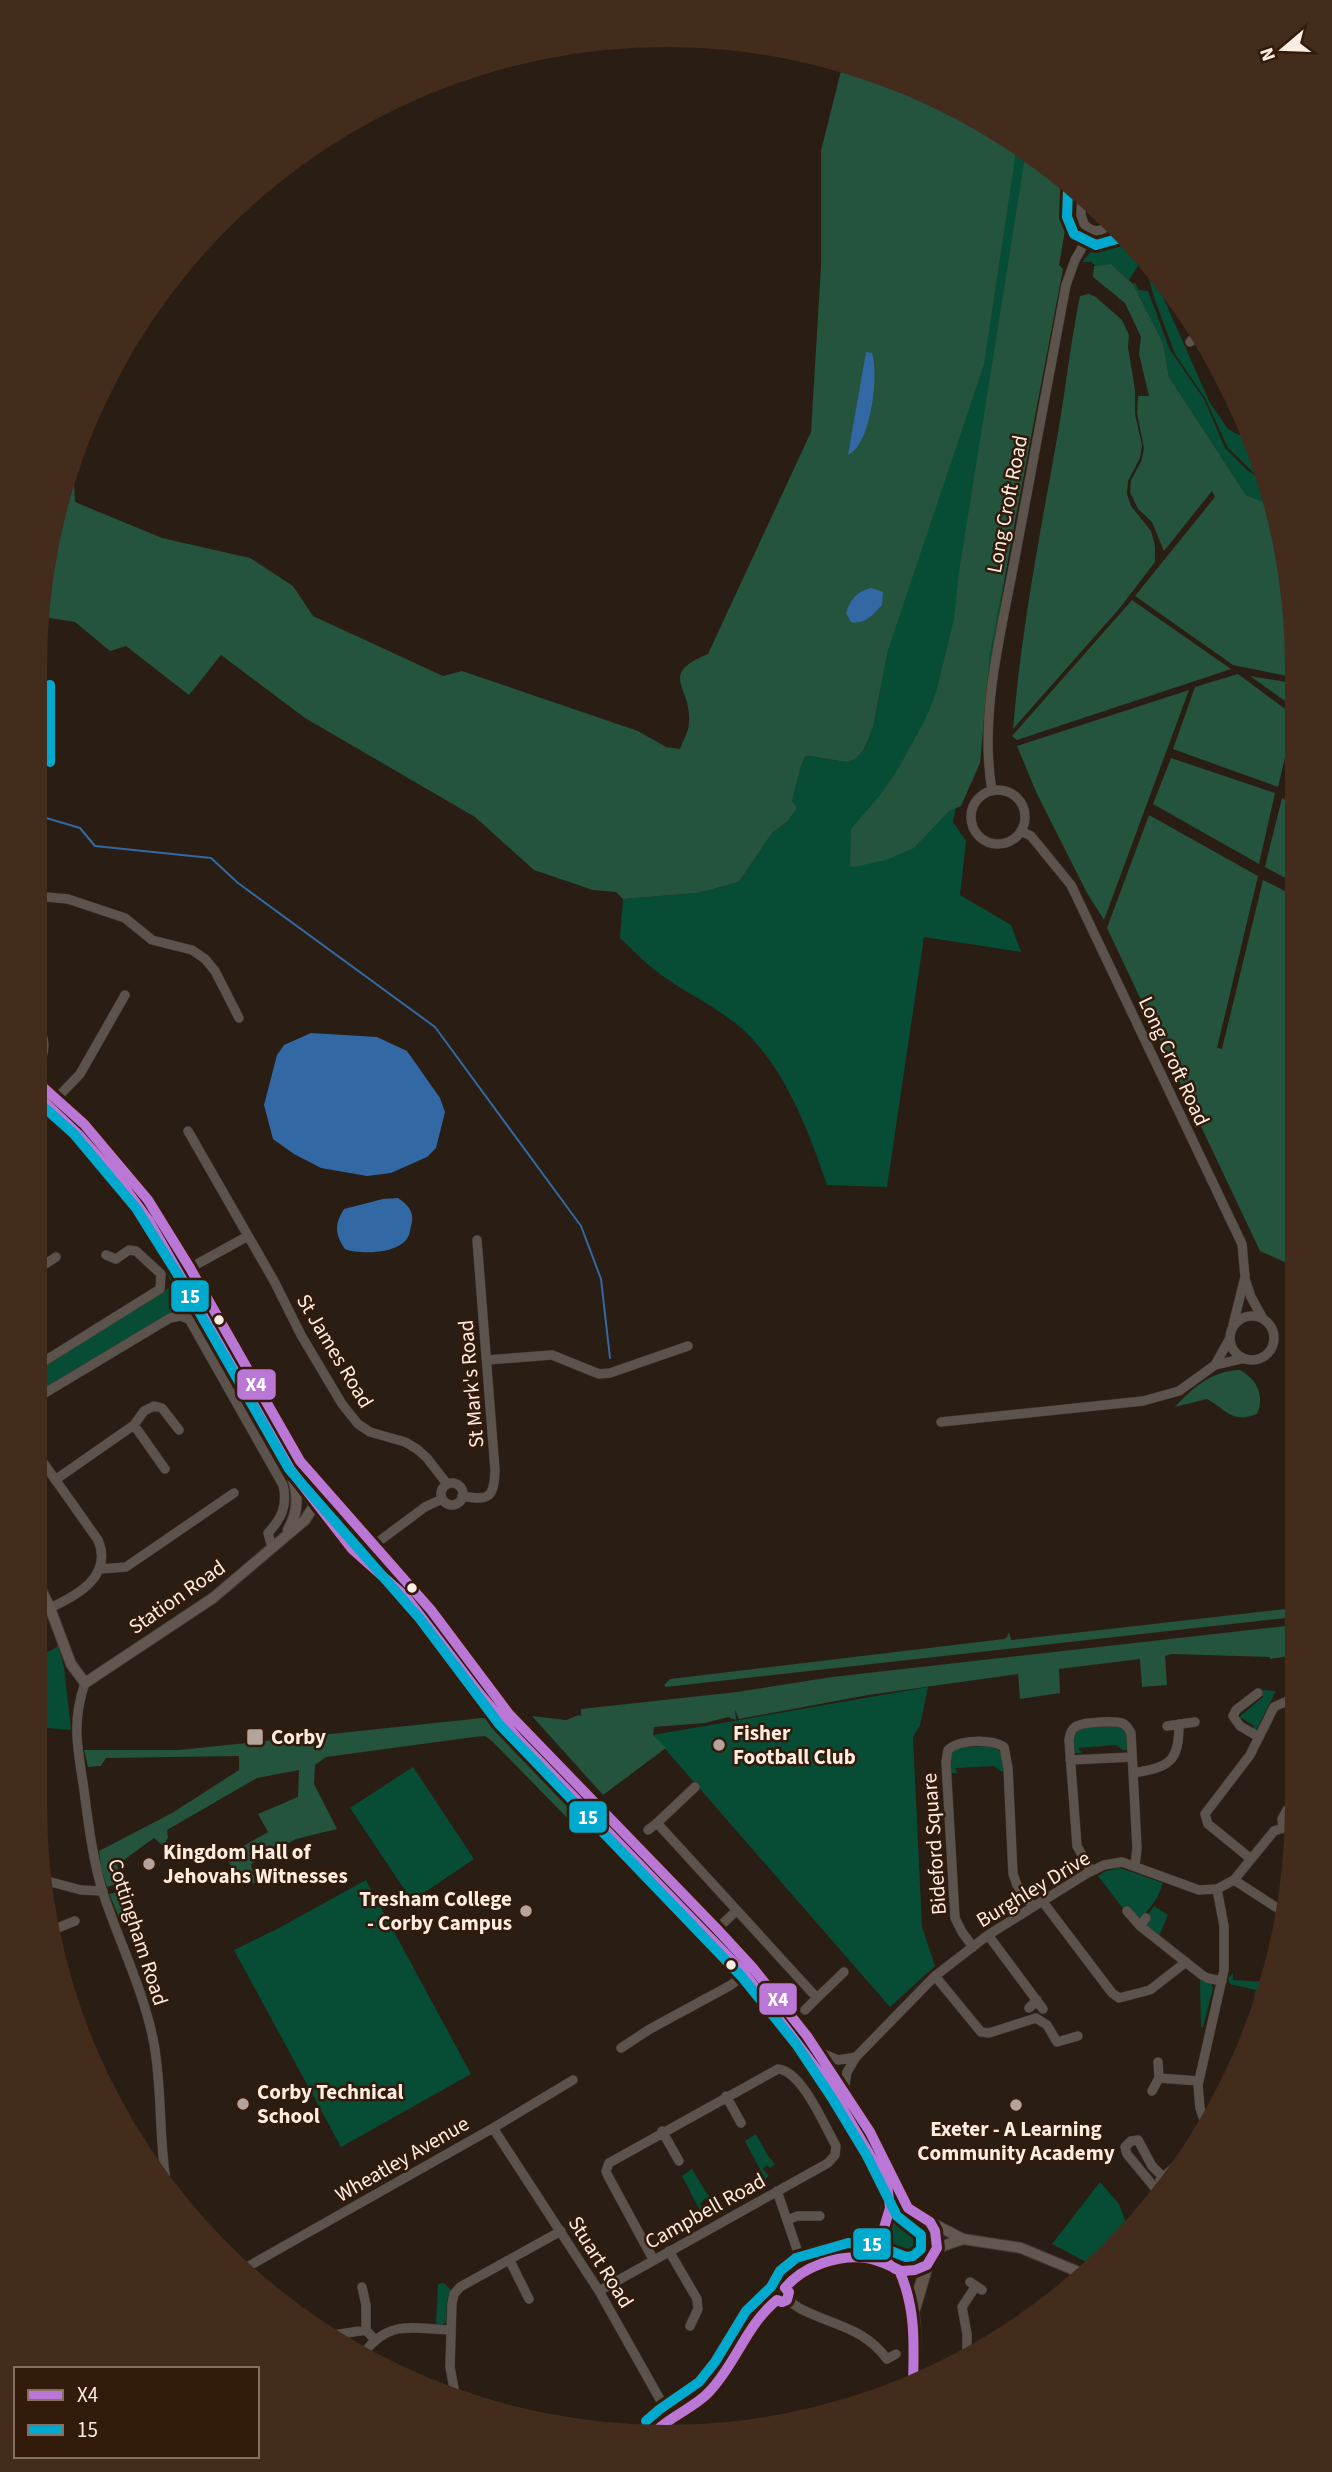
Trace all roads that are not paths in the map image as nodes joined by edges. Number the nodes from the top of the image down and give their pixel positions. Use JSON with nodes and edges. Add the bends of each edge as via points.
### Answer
{"nodes":[{"id":1,"x":1082,"y":210,"type":"edge"},
{"id":2,"x":1105,"y":229,"type":"edge"},
{"id":3,"x":1092,"y":230,"type":"junction"},
{"id":4,"x":992,"y":791,"type":"junction"},
{"id":5,"x":1021,"y":831,"type":"junction"},
{"id":6,"x":47,"y":897,"type":"edge"},
{"id":7,"x":125,"y":995,"type":"dead end"},
{"id":8,"x":239,"y":1018,"type":"dead end"},
{"id":9,"x":47,"y":1091,"type":"edge"},
{"id":10,"x":56,"y":1099,"type":"junction"},
{"id":11,"x":47,"y":1104,"type":"edge"},
{"id":12,"x":47,"y":1113,"type":"edge"},
{"id":13,"x":57,"y":1114,"type":"junction"},
{"id":14,"x":188,"y":1131,"type":"dead end"},
{"id":15,"x":248,"y":1236,"type":"junction"},
{"id":16,"x":477,"y":1240,"type":"dead end"},
{"id":17,"x":106,"y":1255,"type":"dead end"},
{"id":18,"x":56,"y":1257,"type":"dead end"},
{"id":19,"x":47,"y":1263,"type":"edge"},
{"id":20,"x":190,"y":1268,"type":"junction"},
{"id":21,"x":1245,"y":1277,"type":"junction"},
{"id":22,"x":1264,"y":1319,"type":"junction"},
{"id":23,"x":1233,"y":1325,"type":"junction"},
{"id":24,"x":1229,"y":1340,"type":"junction"},
{"id":25,"x":688,"y":1346,"type":"dead end"},
{"id":26,"x":1241,"y":1359,"type":"junction"},
{"id":27,"x":47,"y":1360,"type":"edge"},
{"id":28,"x":486,"y":1360,"type":"junction"},
{"id":29,"x":1215,"y":1365,"type":"junction"},
{"id":30,"x":47,"y":1390,"type":"edge"},
{"id":31,"x":941,"y":1422,"type":"dead end"},
{"id":32,"x":134,"y":1425,"type":"junction"},
{"id":33,"x":179,"y":1430,"type":"dead end"},
{"id":34,"x":295,"y":1465,"type":"junction"},
{"id":35,"x":47,"y":1468,"type":"edge"},
{"id":36,"x":165,"y":1469,"type":"dead end"},
{"id":37,"x":55,"y":1480,"type":"junction"},
{"id":38,"x":447,"y":1484,"type":"junction"},
{"id":39,"x":234,"y":1493,"type":"dead end"},
{"id":40,"x":462,"y":1496,"type":"junction"},
{"id":41,"x":442,"y":1499,"type":"junction"},
{"id":42,"x":315,"y":1504,"type":"junction"},
{"id":43,"x":305,"y":1520,"type":"junction"},
{"id":44,"x":329,"y":1522,"type":"junction"},
{"id":45,"x":285,"y":1535,"type":"junction"},
{"id":46,"x":374,"y":1545,"type":"junction"},
{"id":47,"x":272,"y":1548,"type":"junction"},
{"id":48,"x":352,"y":1549,"type":"junction"},
{"id":49,"x":100,"y":1569,"type":"junction"},
{"id":50,"x":387,"y":1578,"type":"junction"},
{"id":51,"x":47,"y":1602,"type":"edge"},
{"id":52,"x":50,"y":1608,"type":"junction"},
{"id":53,"x":85,"y":1683,"type":"junction"},
{"id":54,"x":1255,"y":1698,"type":"dead end"},
{"id":55,"x":1285,"y":1704,"type":"edge"},
{"id":56,"x":1195,"y":1722,"type":"dead end"},
{"id":57,"x":1179,"y":1724,"type":"junction"},
{"id":58,"x":1167,"y":1726,"type":"dead end"},
{"id":59,"x":1259,"y":1737,"type":"junction"},
{"id":60,"x":1132,"y":1757,"type":"junction"},
{"id":61,"x":1070,"y":1760,"type":"junction"},
{"id":62,"x":1133,"y":1773,"type":"junction"},
{"id":63,"x":695,"y":1787,"type":"dead end"},
{"id":64,"x":1285,"y":1814,"type":"edge"},
{"id":65,"x":657,"y":1823,"type":"junction"},
{"id":66,"x":1283,"y":1828,"type":"joint"},
{"id":67,"x":648,"y":1830,"type":"dead end"},
{"id":68,"x":1251,"y":1859,"type":"junction"},
{"id":69,"x":1135,"y":1865,"type":"junction"},
{"id":70,"x":1091,"y":1871,"type":"junction"},
{"id":71,"x":1234,"y":1880,"type":"junction"},
{"id":72,"x":53,"y":1882,"type":"edge"},
{"id":73,"x":1217,"y":1889,"type":"junction"},
{"id":74,"x":103,"y":1891,"type":"junction"},
{"id":75,"x":1043,"y":1902,"type":"junction"},
{"id":76,"x":1033,"y":1907,"type":"junction"},
{"id":77,"x":1276,"y":1907,"type":"edge"},
{"id":78,"x":736,"y":1910,"type":"junction"},
{"id":79,"x":1127,"y":1911,"type":"dead end"},
{"id":80,"x":1146,"y":1917,"type":"dead end"},
{"id":81,"x":75,"y":1921,"type":"dead end"},
{"id":82,"x":1140,"y":1926,"type":"junction"},
{"id":83,"x":59,"y":1927,"type":"edge"},
{"id":84,"x":717,"y":1929,"type":"junction"},
{"id":85,"x":988,"y":1935,"type":"junction"},
{"id":86,"x":972,"y":1947,"type":"junction"},
{"id":87,"x":1186,"y":1962,"type":"junction"},
{"id":88,"x":844,"y":1972,"type":"dead end"},
{"id":89,"x":745,"y":1974,"type":"junction"},
{"id":90,"x":935,"y":1976,"type":"junction"},
{"id":91,"x":1222,"y":1980,"type":"junction"},
{"id":92,"x":817,"y":1998,"type":"junction"},
{"id":93,"x":1037,"y":2000,"type":"junction"},
{"id":94,"x":1029,"y":2008,"type":"dead end"},
{"id":95,"x":1043,"y":2009,"type":"dead end"},
{"id":96,"x":805,"y":2010,"type":"dead end"},
{"id":97,"x":1078,"y":2036,"type":"dead end"},
{"id":98,"x":621,"y":2048,"type":"dead end"},
{"id":99,"x":819,"y":2052,"type":"junction"},
{"id":100,"x":856,"y":2057,"type":"junction"},
{"id":101,"x":1158,"y":2062,"type":"dead end"},
{"id":102,"x":1159,"y":2078,"type":"junction"},
{"id":103,"x":573,"y":2080,"type":"dead end"},
{"id":104,"x":1199,"y":2081,"type":"junction"},
{"id":105,"x":844,"y":2090,"type":"junction"},
{"id":106,"x":1152,"y":2091,"type":"dead end"},
{"id":107,"x":726,"y":2096,"type":"junction"},
{"id":108,"x":1202,"y":2114,"type":"edge"},
{"id":109,"x":741,"y":2123,"type":"dead end"},
{"id":110,"x":493,"y":2128,"type":"junction"},
{"id":111,"x":662,"y":2132,"type":"junction"},
{"id":112,"x":679,"y":2161,"type":"dead end"},
{"id":113,"x":164,"y":2168,"type":"edge"},
{"id":114,"x":1162,"y":2176,"type":"edge"},
{"id":115,"x":1153,"y":2188,"type":"edge"},
{"id":116,"x":777,"y":2190,"type":"junction"},
{"id":117,"x":914,"y":2213,"type":"junction"},
{"id":118,"x":820,"y":2216,"type":"dead end"},
{"id":119,"x":788,"y":2220,"type":"junction"},
{"id":120,"x":886,"y":2221,"type":"junction"},
{"id":121,"x":930,"y":2222,"type":"junction"},
{"id":122,"x":561,"y":2231,"type":"junction"},
{"id":123,"x":878,"y":2237,"type":"junction"},
{"id":124,"x":963,"y":2239,"type":"junction"},
{"id":125,"x":937,"y":2248,"type":"junction"},
{"id":126,"x":669,"y":2250,"type":"junction"},
{"id":127,"x":849,"y":2257,"type":"junction"},
{"id":128,"x":653,"y":2259,"type":"junction"},
{"id":129,"x":510,"y":2261,"type":"junction"},
{"id":130,"x":251,"y":2265,"type":"edge"},
{"id":131,"x":927,"y":2265,"type":"junction"},
{"id":132,"x":894,"y":2268,"type":"junction"},
{"id":133,"x":804,"y":2270,"type":"junction"},
{"id":134,"x":1074,"y":2271,"type":"edge"},
{"id":135,"x":976,"y":2286,"type":"dead end"},
{"id":136,"x":362,"y":2287,"type":"dead end"},
{"id":137,"x":599,"y":2291,"type":"junction"},
{"id":138,"x":529,"y":2299,"type":"dead end"},
{"id":139,"x":782,"y":2300,"type":"junction"},
{"id":140,"x":914,"y":2309,"type":"junction"},
{"id":141,"x":689,"y":2320,"type":"dead end"},
{"id":142,"x":366,"y":2330,"type":"junction"},
{"id":143,"x":450,"y":2330,"type":"junction"},
{"id":144,"x":343,"y":2333,"type":"edge"},
{"id":145,"x":374,"y":2339,"type":"junction"},
{"id":146,"x":967,"y":2346,"type":"edge"},
{"id":147,"x":368,"y":2348,"type":"edge"},
{"id":148,"x":896,"y":2354,"type":"dead end"},
{"id":149,"x":913,"y":2373,"type":"edge"},
{"id":150,"x":454,"y":2387,"type":"edge"},
{"id":151,"x":671,"y":2419,"type":"junction"},
{"id":152,"x":662,"y":2425,"type":"edge"}],
"edges":[{"from":1,"to":3,"type":"street","via":[[1082,220]]},
{"from":2,"to":3,"type":"street"},
{"from":3,"to":4,"type":"street","name":"Long Croft Road","via":[[1066,285],[1000,635],[987,762]]},
{"from":4,"to":5,"type":"street","via":[[1017,798],[1025,813]]},
{"from":4,"to":5,"type":"street","via":[[973,807],[975,832],[996,844],[1010,841]]},
{"from":5,"to":21,"type":"street","name":"Long Croft Road","via":[[1031,836],[1071,885],[1242,1244]]},
{"from":6,"to":8,"type":"street","via":[[68,898],[125,918],[152,940],[192,950],[215,971]]},
{"from":7,"to":10,"type":"street","via":[[80,1074]]},
{"from":9,"to":10,"type":"highway"},
{"from":10,"to":20,"type":"highway","via":[[127,1173]]},
{"from":11,"to":13,"type":"highway"},
{"from":12,"to":13,"type":"street"},
{"from":13,"to":34,"type":"highway","via":[[119,1180],[149,1221]]},
{"from":14,"to":15,"type":"street","name":"St James Road"},
{"from":15,"to":20,"type":"street"},
{"from":15,"to":38,"type":"street","name":"St James Road","via":[[301,1335],[358,1424],[417,1449]]},
{"from":16,"to":28,"type":"street","name":"St Mark's Road"},
{"from":17,"to":27,"type":"street","via":[[116,1259],[129,1250],[136,1251],[161,1274],[160,1289]]},
{"from":18,"to":19,"type":"street"},
{"from":20,"to":34,"type":"highway"},
{"from":21,"to":22,"type":"street"},
{"from":21,"to":23,"type":"street","name":"Long Croft Road"},
{"from":22,"to":23,"type":"street","via":[[1248,1316]]},
{"from":22,"to":26,"type":"street","via":[[1273,1331],[1270,1351],[1251,1362]]},
{"from":23,"to":24,"type":"street"},
{"from":24,"to":26,"type":"street"},
{"from":24,"to":29,"type":"street"},
{"from":25,"to":28,"type":"street","via":[[599,1374],[552,1355]]},
{"from":26,"to":29,"type":"street"},
{"from":28,"to":40,"type":"street","name":"St Mark's Road","via":[[495,1483],[481,1500]]},
{"from":29,"to":31,"type":"street","via":[[1179,1391],[1143,1401]]},
{"from":30,"to":47,"type":"street","via":[[159,1324],[185,1317],[193,1323],[283,1485],[280,1520],[268,1533]]},
{"from":32,"to":33,"type":"street","via":[[144,1411],[158,1407]]},
{"from":32,"to":36,"type":"street"},
{"from":32,"to":37,"type":"street"},
{"from":34,"to":42,"type":"highway","via":[[317,1497]]},
{"from":34,"to":45,"type":"main road","name":"Station Road","via":[[297,1509]]},
{"from":34,"to":46,"type":"highway"},
{"from":35,"to":37,"type":"street"},
{"from":37,"to":49,"type":"street","via":[[97,1540]]},
{"from":38,"to":40,"type":"street","via":[[457,1484]]},
{"from":38,"to":41,"type":"street"},
{"from":39,"to":49,"type":"street","via":[[127,1567]]},
{"from":40,"to":41,"type":"street","via":[[454,1504]]},
{"from":41,"to":46,"type":"street"},
{"from":42,"to":43,"type":"main road","name":"Station Road"},
{"from":42,"to":44,"type":"highway"},
{"from":43,"to":44,"type":"main road"},
{"from":43,"to":45,"type":"main road","name":"Station Road"},
{"from":44,"to":48,"type":"highway"},
{"from":45,"to":47,"type":"main road","name":"Station Road"},
{"from":46,"to":48,"type":"highway"},
{"from":46,"to":50,"type":"highway","via":[[372,1555]]},
{"from":46,"to":84,"type":"highway","via":[[431,1610],[509,1714]]},
{"from":47,"to":53,"type":"main road","name":"Station Road","via":[[196,1611]]},
{"from":48,"to":50,"type":"highway"},
{"from":49,"to":52,"type":"street","via":[[87,1587]]},
{"from":50,"to":89,"type":"highway","via":[[518,1739]]},
{"from":51,"to":52,"type":"main road"},
{"from":52,"to":53,"type":"main road","via":[[71,1664]]},
{"from":53,"to":74,"type":"street","name":"Cottingham Road","via":[[76,1714],[77,1729]]},
{"from":54,"to":59,"type":"street","via":[[1236,1710],[1234,1719]]},
{"from":55,"to":59,"type":"street","via":[[1276,1705]]},
{"from":56,"to":57,"type":"street"},
{"from":57,"to":58,"type":"street"},
{"from":57,"to":62,"type":"street","via":[[1174,1756],[1157,1768]]},
{"from":59,"to":68,"type":"street","via":[[1205,1814],[1208,1824]]},
{"from":60,"to":61,"type":"street"},
{"from":60,"to":61,"type":"street","via":[[1129,1729],[1109,1722],[1075,1727],[1070,1733]]},
{"from":60,"to":62,"type":"street"},
{"from":61,"to":70,"type":"street","via":[[1077,1846]]},
{"from":62,"to":69,"type":"street"},
{"from":63,"to":65,"type":"street"},
{"from":64,"to":66,"type":"street"},
{"from":65,"to":67,"type":"street"},
{"from":65,"to":78,"type":"street"},
{"from":66,"to":68,"type":"street","via":[[1274,1831]]},
{"from":68,"to":71,"type":"street"},
{"from":69,"to":70,"type":"street","name":"Burghley Drive","via":[[1115,1862]]},
{"from":69,"to":73,"type":"street","name":"Burghley Drive","via":[[1199,1890]]},
{"from":70,"to":75,"type":"street","name":"Burghley Drive"},
{"from":71,"to":73,"type":"street"},
{"from":71,"to":77,"type":"street"},
{"from":72,"to":74,"type":"street"},
{"from":73,"to":91,"type":"street","via":[[1226,1942]]},
{"from":74,"to":113,"type":"street","name":"Cottingham Road","via":[[152,2034]]},
{"from":75,"to":76,"type":"street","name":"Burghley Drive"},
{"from":75,"to":87,"type":"street","via":[[1119,1998],[1150,1990]]},
{"from":76,"to":85,"type":"street","name":"Burghley Drive"},
{"from":76,"to":86,"type":"street","name":"Bideford Square","via":[[1013,1874],[1004,1747],[990,1742],[954,1744],[946,1762],[955,1917]]},
{"from":78,"to":84,"type":"street"},
{"from":78,"to":92,"type":"street"},
{"from":79,"to":82,"type":"street"},
{"from":80,"to":82,"type":"street"},
{"from":81,"to":83,"type":"street"},
{"from":82,"to":87,"type":"street"},
{"from":84,"to":99,"type":"highway"},
{"from":85,"to":86,"type":"street","name":"Burghley Drive"},
{"from":85,"to":93,"type":"street"},
{"from":86,"to":90,"type":"street","name":"Burghley Drive"},
{"from":87,"to":91,"type":"street","via":[[1207,1978]]},
{"from":88,"to":92,"type":"street"},
{"from":89,"to":98,"type":"street"},
{"from":89,"to":120,"type":"highway","via":[[799,2042],[867,2148],[890,2194]]},
{"from":90,"to":97,"type":"street","via":[[981,2032],[1036,2018],[1047,2025],[1057,2042]]},
{"from":90,"to":100,"type":"street","name":"Burghley Drive"},
{"from":91,"to":104,"type":"street"},
{"from":92,"to":96,"type":"street"},
{"from":93,"to":94,"type":"street"},
{"from":93,"to":95,"type":"street"},
{"from":99,"to":100,"type":"street","via":[[838,2060]]},
{"from":99,"to":105,"type":"highway"},
{"from":100,"to":105,"type":"street"},
{"from":101,"to":102,"type":"street"},
{"from":102,"to":104,"type":"street"},
{"from":102,"to":106,"type":"street"},
{"from":103,"to":110,"type":"street","name":"Wheatley Avenue"},
{"from":104,"to":108,"type":"street"},
{"from":105,"to":117,"type":"highway"},
{"from":107,"to":109,"type":"street"},
{"from":107,"to":111,"type":"street"},
{"from":107,"to":116,"type":"street","name":"Campbell Road","via":[[778,2069],[789,2072],[800,2082],[836,2146],[828,2162]]},
{"from":110,"to":122,"type":"street","name":"Stuart Road"},
{"from":110,"to":130,"type":"street","name":"Wheatley Avenue"},
{"from":111,"to":112,"type":"street"},
{"from":111,"to":128,"type":"street","via":[[612,2159],[606,2171]]},
{"from":114,"to":115,"type":"street","via":[[1138,2140],[1125,2147]]},
{"from":116,"to":119,"type":"street"},
{"from":116,"to":126,"type":"street","name":"Campbell Road"},
{"from":117,"to":120,"type":"highway"},
{"from":117,"to":121,"type":"highway"},
{"from":118,"to":119,"type":"street"},
{"from":119,"to":133,"type":"street"},
{"from":120,"to":123,"type":"highway"},
{"from":121,"to":124,"type":"main road"},
{"from":121,"to":125,"type":"highway"},
{"from":122,"to":129,"type":"street"},
{"from":122,"to":137,"type":"street","name":"Stuart Road"},
{"from":123,"to":127,"type":"street"},
{"from":123,"to":132,"type":"highway","via":[[883,2258]]},
{"from":124,"to":125,"type":"main road"},
{"from":124,"to":134,"type":"main road","via":[[1021,2248]]},
{"from":125,"to":131,"type":"highway"},
{"from":126,"to":128,"type":"street","name":"Campbell Road"},
{"from":126,"to":141,"type":"street","via":[[697,2299],[698,2309]]},
{"from":127,"to":132,"type":"street","via":[[869,2258]]},
{"from":127,"to":133,"type":"street"},
{"from":128,"to":137,"type":"street","name":"Campbell Road"},
{"from":129,"to":138,"type":"street"},
{"from":129,"to":143,"type":"street","via":[[454,2294]]},
{"from":131,"to":132,"type":"highway","via":[[914,2271]]},
{"from":131,"to":140,"type":"highway"},
{"from":132,"to":140,"type":"highway","via":[[910,2292]]},
{"from":133,"to":139,"type":"street","via":[[775,2292]]},
{"from":135,"to":146,"type":"street","via":[[961,2307]]},
{"from":136,"to":142,"type":"street","via":[[369,2304]]},
{"from":137,"to":151,"type":"street","name":"Stuart Road"},
{"from":139,"to":148,"type":"street","via":[[861,2333],[887,2359]]},
{"from":139,"to":151,"type":"street","via":[[760,2313],[707,2394]]},
{"from":140,"to":149,"type":"highway"},
{"from":142,"to":144,"type":"street"},
{"from":142,"to":145,"type":"street"},
{"from":143,"to":145,"type":"street","via":[[396,2329]]},
{"from":143,"to":150,"type":"street"},
{"from":145,"to":147,"type":"street"},
{"from":151,"to":152,"type":"street"}]}
